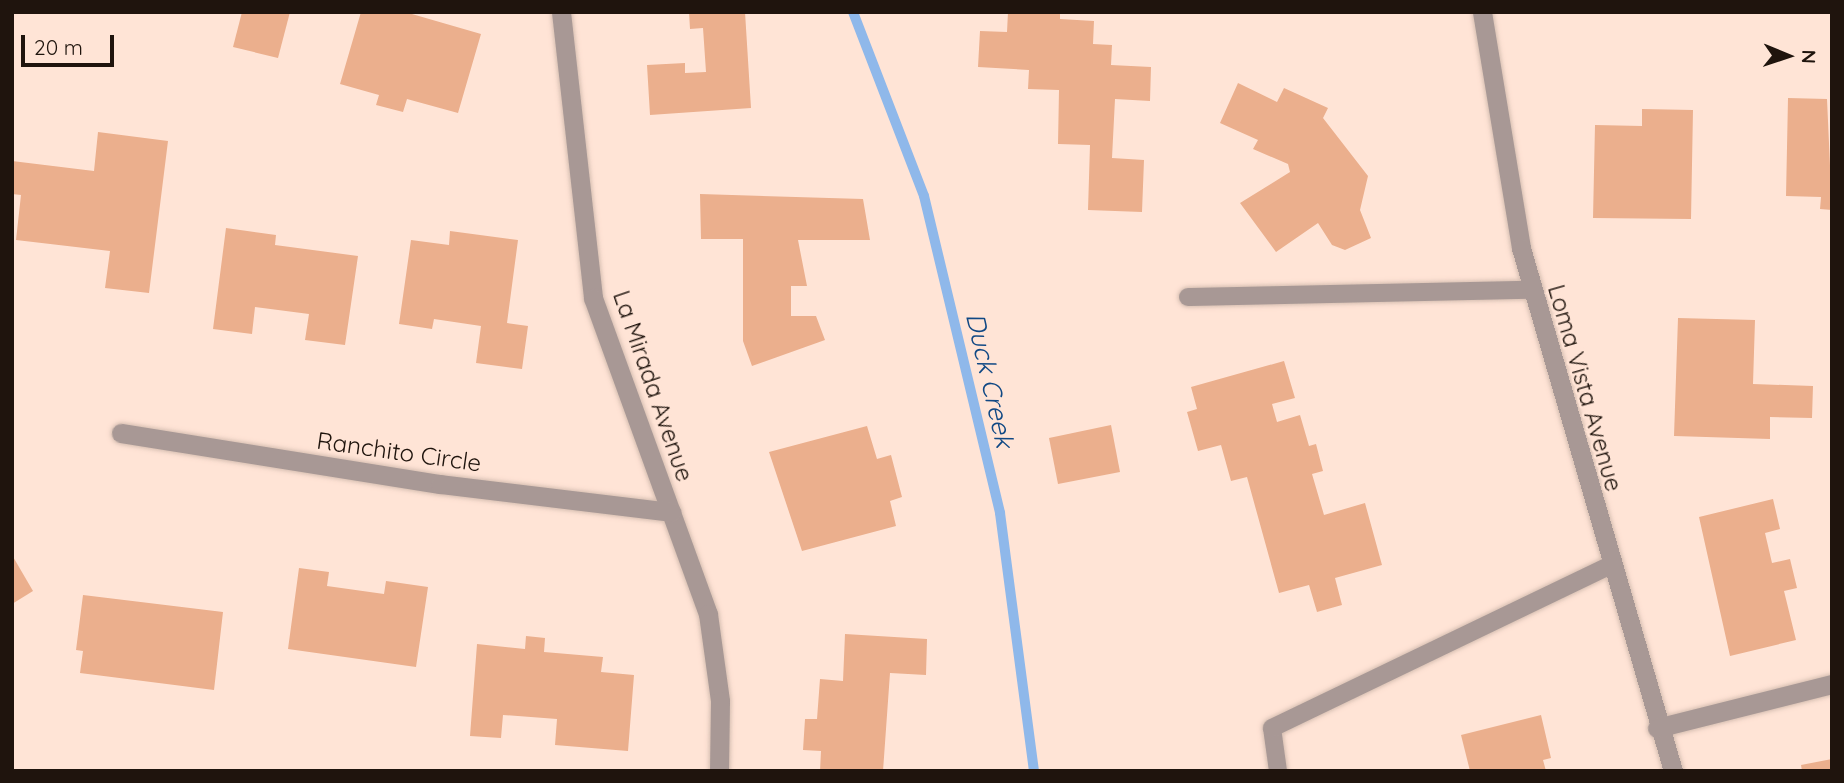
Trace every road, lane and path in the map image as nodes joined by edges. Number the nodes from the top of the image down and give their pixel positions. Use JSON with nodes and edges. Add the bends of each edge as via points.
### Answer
{"nodes":[{"id":1,"x":561,"y":12,"type":"edge"},
{"id":2,"x":1482,"y":12,"type":"edge"},
{"id":3,"x":1532,"y":290,"type":"junction"},
{"id":4,"x":1188,"y":297,"type":"dead end"},
{"id":5,"x":121,"y":433,"type":"dead end"},
{"id":6,"x":671,"y":512,"type":"junction"},
{"id":7,"x":1611,"y":565,"type":"junction"},
{"id":8,"x":1832,"y":684,"type":"edge"},
{"id":9,"x":1657,"y":728,"type":"junction"},
{"id":10,"x":719,"y":771,"type":"edge"},
{"id":11,"x":1278,"y":771,"type":"edge"},
{"id":12,"x":1673,"y":771,"type":"edge"}],
"edges":[{"from":1,"to":6,"type":"street","name":"La Mirada Avenue","via":[[593,298]]},
{"from":2,"to":3,"type":"street","name":"Loma Vista Avenue"},
{"from":3,"to":4,"type":"lane"},
{"from":3,"to":7,"type":"street","name":"Loma Vista Avenue"},
{"from":5,"to":6,"type":"street","name":"Ranchito Circle","via":[[440,484]]},
{"from":6,"to":10,"type":"street","name":"La Mirada Avenue","via":[[708,614],[720,701]]},
{"from":7,"to":9,"type":"street","name":"Loma Vista Avenue"},
{"from":7,"to":11,"type":"lane","via":[[1272,728]]},
{"from":8,"to":9,"type":"street"},
{"from":9,"to":12,"type":"street","name":"Loma Vista Avenue"}]}
